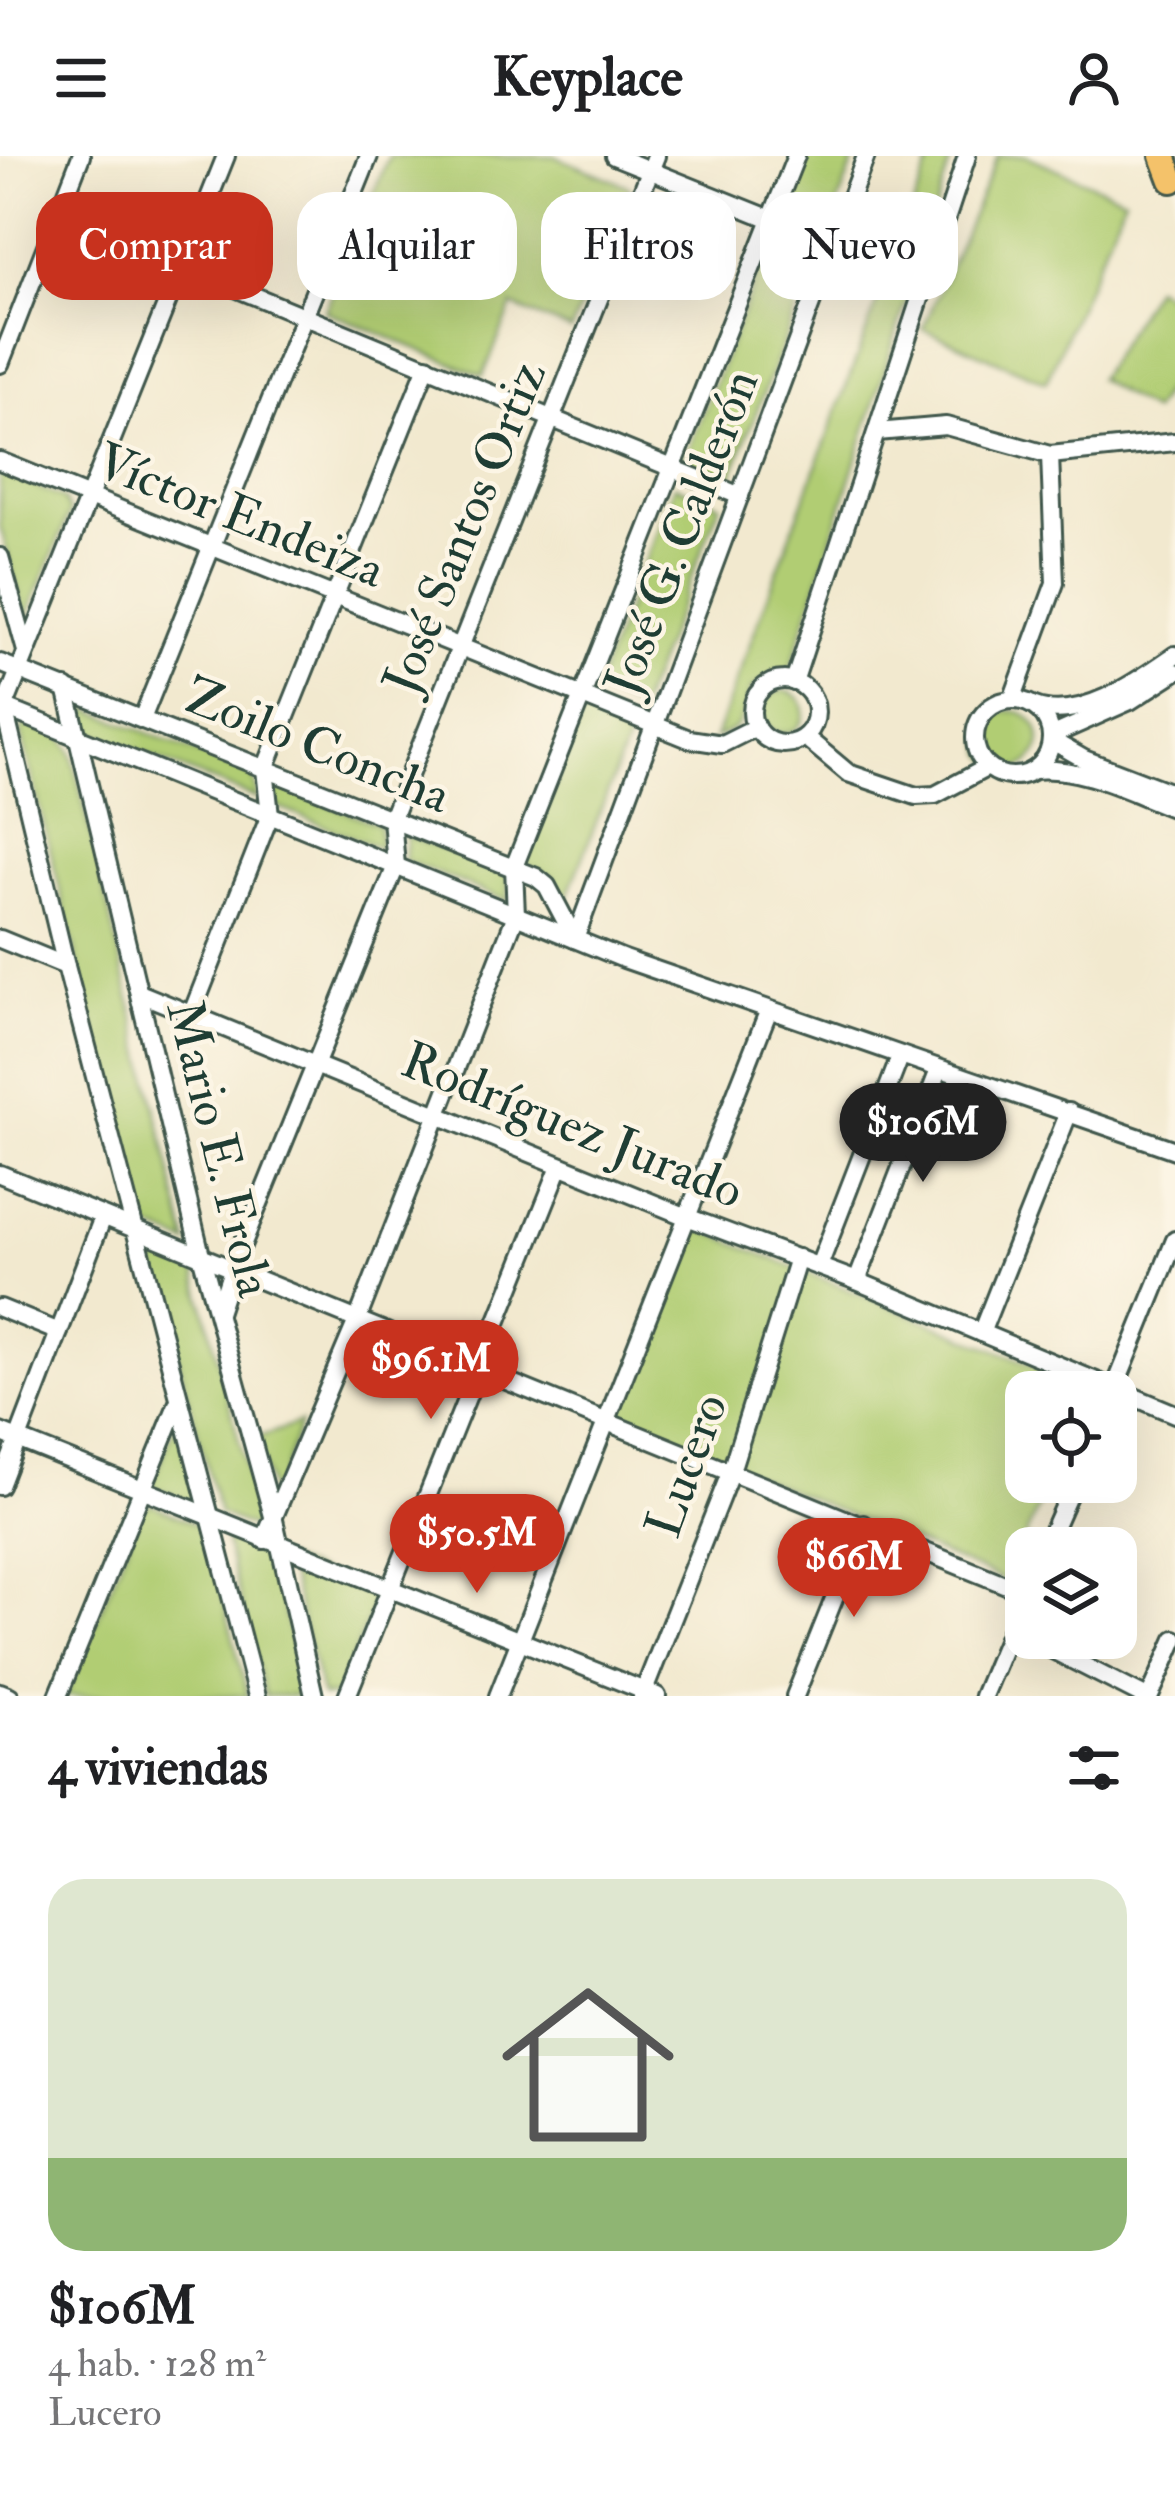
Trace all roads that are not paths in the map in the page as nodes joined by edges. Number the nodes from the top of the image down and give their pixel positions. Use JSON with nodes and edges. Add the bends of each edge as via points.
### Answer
{"nodes":[{"id":1,"x":81,"y":156,"type":"edge"},
{"id":2,"x":226,"y":156,"type":"edge"},
{"id":3,"x":369,"y":156,"type":"edge"},
{"id":4,"x":614,"y":156,"type":"edge"},
{"id":5,"x":796,"y":156,"type":"edge"},
{"id":6,"x":866,"y":156,"type":"edge"},
{"id":7,"x":968,"y":156,"type":"edge"},
{"id":8,"x":653,"y":164,"type":"edge"},
{"id":9,"x":67,"y":192,"type":"edge"},
{"id":10,"x":212,"y":192,"type":"edge"},
{"id":11,"x":782,"y":192,"type":"edge"},
{"id":12,"x":760,"y":214,"type":"edge"},
{"id":13,"x":760,"y":247,"type":"edge"},
{"id":14,"x":36,"y":271,"type":"edge"},
{"id":15,"x":169,"y":300,"type":"edge"},
{"id":16,"x":264,"y":300,"type":"edge"},
{"id":17,"x":305,"y":317,"type":"junction"},
{"id":18,"x":1,"y":359,"type":"edge"},
{"id":19,"x":427,"y":366,"type":"junction"},
{"id":20,"x":553,"y":418,"type":"junction"},
{"id":21,"x":877,"y":432,"type":"junction"},
{"id":22,"x":1175,"y":442,"type":"edge"},
{"id":23,"x":1050,"y":455,"type":"junction"},
{"id":24,"x":0,"y":461,"type":"edge"},
{"id":25,"x":674,"y":468,"type":"junction"},
{"id":26,"x":740,"y":496,"type":"junction"},
{"id":27,"x":89,"y":499,"type":"junction"},
{"id":28,"x":209,"y":548,"type":"junction"},
{"id":29,"x":0,"y":557,"type":"edge"},
{"id":30,"x":333,"y":598,"type":"junction"},
{"id":31,"x":460,"y":647,"type":"junction"},
{"id":32,"x":26,"y":652,"type":"junction"},
{"id":33,"x":1175,"y":655,"type":"edge"},
{"id":34,"x":0,"y":663,"type":"edge"},
{"id":35,"x":18,"y":670,"type":"junction"},
{"id":36,"x":1175,"y":672,"type":"edge"},
{"id":37,"x":794,"y":682,"type":"junction"},
{"id":38,"x":66,"y":688,"type":"junction"},
{"id":39,"x":582,"y":694,"type":"junction"},
{"id":40,"x":1012,"y":700,"type":"junction"},
{"id":41,"x":1033,"y":706,"type":"junction"},
{"id":42,"x":2,"y":707,"type":"edge"},
{"id":43,"x":142,"y":719,"type":"junction"},
{"id":44,"x":652,"y":725,"type":"junction"},
{"id":45,"x":756,"y":728,"type":"junction"},
{"id":46,"x":805,"y":736,"type":"junction"},
{"id":47,"x":77,"y":737,"type":"junction"},
{"id":48,"x":1051,"y":738,"type":"junction"},
{"id":49,"x":988,"y":766,"type":"junction"},
{"id":50,"x":265,"y":769,"type":"junction"},
{"id":51,"x":1034,"y":770,"type":"junction"},
{"id":52,"x":1175,"y":794,"type":"edge"},
{"id":53,"x":1175,"y":809,"type":"edge"},
{"id":54,"x":270,"y":814,"type":"junction"},
{"id":55,"x":392,"y":818,"type":"junction"},
{"id":56,"x":396,"y":866,"type":"junction"},
{"id":57,"x":514,"y":867,"type":"junction"},
{"id":58,"x":516,"y":915,"type":"junction"},
{"id":59,"x":575,"y":939,"type":"junction"},
{"id":60,"x":1,"y":941,"type":"edge"},
{"id":61,"x":66,"y":966,"type":"junction"},
{"id":62,"x":139,"y":993,"type":"junction"},
{"id":63,"x":768,"y":1012,"type":"junction"},
{"id":64,"x":192,"y":1013,"type":"junction"},
{"id":65,"x":900,"y":1057,"type":"junction"},
{"id":66,"x":317,"y":1065,"type":"junction"},
{"id":67,"x":939,"y":1070,"type":"junction"},
{"id":68,"x":1070,"y":1112,"type":"junction"},
{"id":69,"x":439,"y":1116,"type":"junction"},
{"id":70,"x":1175,"y":1150,"type":"edge"},
{"id":71,"x":560,"y":1166,"type":"junction"},
{"id":72,"x":0,"y":1174,"type":"edge"},
{"id":73,"x":104,"y":1217,"type":"junction"},
{"id":74,"x":687,"y":1217,"type":"junction"},
{"id":75,"x":136,"y":1228,"type":"junction"},
{"id":76,"x":1175,"y":1240,"type":"edge"},
{"id":77,"x":201,"y":1256,"type":"junction"},
{"id":78,"x":798,"y":1258,"type":"junction"},
{"id":79,"x":819,"y":1266,"type":"junction"},
{"id":80,"x":232,"y":1270,"type":"junction"},
{"id":81,"x":857,"y":1281,"type":"junction"},
{"id":82,"x":0,"y":1308,"type":"edge"},
{"id":83,"x":218,"y":1313,"type":"junction"},
{"id":84,"x":358,"y":1318,"type":"junction"},
{"id":85,"x":59,"y":1332,"type":"junction"},
{"id":86,"x":981,"y":1333,"type":"junction"},
{"id":87,"x":481,"y":1369,"type":"junction"},
{"id":88,"x":1069,"y":1371,"type":"edge"},
{"id":89,"x":1121,"y":1371,"type":"edge"},
{"id":90,"x":1137,"y":1399,"type":"edge"},
{"id":91,"x":179,"y":1400,"type":"junction"},
{"id":92,"x":1175,"y":1414,"type":"edge"},
{"id":93,"x":607,"y":1419,"type":"junction"},
{"id":94,"x":0,"y":1432,"type":"edge"},
{"id":95,"x":18,"y":1439,"type":"junction"},
{"id":96,"x":731,"y":1472,"type":"junction"},
{"id":97,"x":0,"y":1486,"type":"edge"},
{"id":98,"x":142,"y":1490,"type":"junction"},
{"id":99,"x":212,"y":1519,"type":"junction"},
{"id":100,"x":274,"y":1520,"type":"junction"},
{"id":101,"x":864,"y":1524,"type":"junction"},
{"id":102,"x":271,"y":1542,"type":"junction"},
{"id":103,"x":1005,"y":1584,"type":"edge"},
{"id":104,"x":391,"y":1589,"type":"junction"},
{"id":105,"x":1175,"y":1639,"type":"edge"},
{"id":106,"x":520,"y":1641,"type":"junction"},
{"id":107,"x":1006,"y":1659,"type":"edge"},
{"id":108,"x":1072,"y":1659,"type":"edge"},
{"id":109,"x":0,"y":1692,"type":"edge"},
{"id":110,"x":648,"y":1694,"type":"edge"},
{"id":111,"x":10,"y":1696,"type":"edge"},
{"id":112,"x":58,"y":1696,"type":"edge"},
{"id":113,"x":257,"y":1696,"type":"edge"},
{"id":114,"x":314,"y":1696,"type":"edge"},
{"id":115,"x":347,"y":1696,"type":"edge"},
{"id":116,"x":498,"y":1696,"type":"edge"},
{"id":117,"x":795,"y":1696,"type":"edge"},
{"id":118,"x":983,"y":1696,"type":"edge"},
{"id":119,"x":1146,"y":1696,"type":"edge"}],
"edges":[{"from":1,"to":9,"type":"street"},
{"from":2,"to":10,"type":"street"},
{"from":3,"to":17,"type":"street"},
{"from":4,"to":8,"type":"street"},
{"from":5,"to":11,"type":"street","name":"José G. Calderón"},
{"from":6,"to":26,"type":"street","name":"José G. Calderón"},
{"from":7,"to":21,"type":"street"},
{"from":8,"to":12,"type":"street"},
{"from":8,"to":20,"type":"street","name":"José Santos Ortiz"},
{"from":13,"to":25,"type":"street","name":"José G. Calderón"},
{"from":14,"to":18,"type":"street"},
{"from":15,"to":27,"type":"street"},
{"from":16,"to":17,"type":"street"},
{"from":17,"to":19,"type":"street"},
{"from":17,"to":28,"type":"street"},
{"from":19,"to":20,"type":"street"},
{"from":19,"to":30,"type":"street"},
{"from":20,"to":25,"type":"street"},
{"from":20,"to":31,"type":"street","name":"José Santos Ortiz"},
{"from":21,"to":23,"type":"street","via":[[946,426]]},
{"from":21,"to":37,"type":"street"},
{"from":22,"to":23,"type":"street"},
{"from":23,"to":40,"type":"street","via":[[1055,583]]},
{"from":24,"to":27,"type":"street","name":"Víctor Endeiza"},
{"from":25,"to":26,"type":"street"},
{"from":25,"to":39,"type":"street","name":"José G. Calderón"},
{"from":26,"to":44,"type":"street","name":"José G. Calderón"},
{"from":27,"to":28,"type":"street","name":"Víctor Endeiza"},
{"from":27,"to":32,"type":"street"},
{"from":28,"to":30,"type":"street","name":"Víctor Endeiza"},
{"from":28,"to":43,"type":"street"},
{"from":29,"to":32,"type":"street"},
{"from":30,"to":31,"type":"street","name":"Víctor Endeiza"},
{"from":30,"to":50,"type":"street"},
{"from":31,"to":39,"type":"street","name":"Víctor Endeiza"},
{"from":31,"to":55,"type":"street","name":"José Santos Ortiz"},
{"from":32,"to":35,"type":"street"},
{"from":33,"to":41,"type":"street","via":[[1074,708]]},
{"from":34,"to":35,"type":"street","name":"Zoilo Concha"},
{"from":35,"to":38,"type":"street","name":"Zoilo Concha"},
{"from":35,"to":42,"type":"street"},
{"from":36,"to":48,"type":"street"},
{"from":37,"to":45,"type":"street","via":[[760,692],[752,709]]},
{"from":37,"to":46,"type":"street","via":[[814,702]]},
{"from":38,"to":43,"type":"street","name":"Zoilo Concha"},
{"from":38,"to":47,"type":"street","name":"Mario E. Frola"},
{"from":39,"to":44,"type":"street","name":"Víctor Endeiza"},
{"from":39,"to":57,"type":"street","name":"José G. Calderón"},
{"from":40,"to":41,"type":"street"},
{"from":40,"to":49,"type":"street","via":[[991,707],[977,725],[976,747]]},
{"from":41,"to":48,"type":"street"},
{"from":42,"to":47,"type":"street","name":"Zoilo Concha"},
{"from":42,"to":61,"type":"street","name":"Mario E. Frola"},
{"from":43,"to":50,"type":"street","name":"Zoilo Concha"},
{"from":44,"to":45,"type":"street","name":"Víctor Endeiza","via":[[708,744]]},
{"from":44,"to":59,"type":"street","name":"José G. Calderón"},
{"from":45,"to":46,"type":"street","via":[[778,744]]},
{"from":46,"to":49,"type":"street","via":[[848,773],[916,796],[935,795]]},
{"from":47,"to":54,"type":"street","name":"Zoilo Concha"},
{"from":47,"to":62,"type":"street","name":"Mario E. Frola"},
{"from":48,"to":51,"type":"street"},
{"from":48,"to":52,"type":"street"},
{"from":49,"to":51,"type":"street","via":[[1015,776]]},
{"from":50,"to":54,"type":"street"},
{"from":50,"to":55,"type":"street","name":"Zoilo Concha"},
{"from":51,"to":53,"type":"street","via":[[1090,776]]},
{"from":54,"to":56,"type":"street","name":"Zoilo Concha"},
{"from":54,"to":64,"type":"street"},
{"from":55,"to":56,"type":"street","name":"José Santos Ortiz"},
{"from":55,"to":57,"type":"street","name":"Zoilo Concha"},
{"from":56,"to":58,"type":"street","name":"Zoilo Concha"},
{"from":56,"to":66,"type":"street"},
{"from":57,"to":58,"type":"street","name":"José G. Calderón"},
{"from":57,"to":59,"type":"street","name":"Zoilo Concha","via":[[547,886]]},
{"from":58,"to":59,"type":"street","name":"Zoilo Concha"},
{"from":58,"to":69,"type":"street"},
{"from":59,"to":63,"type":"street","name":"Zoilo Concha"},
{"from":60,"to":61,"type":"street"},
{"from":61,"to":75,"type":"street","name":"Mario E. Frola"},
{"from":62,"to":64,"type":"street","name":"Rodríguez Jurado"},
{"from":62,"to":77,"type":"street","name":"Mario E. Frola"},
{"from":63,"to":65,"type":"street","name":"Zoilo Concha"},
{"from":63,"to":74,"type":"street"},
{"from":64,"to":66,"type":"street","name":"Rodríguez Jurado"},
{"from":65,"to":67,"type":"street","name":"Zoilo Concha"},
{"from":65,"to":79,"type":"street"},
{"from":66,"to":69,"type":"street","name":"Rodríguez Jurado"},
{"from":66,"to":80,"type":"street"},
{"from":67,"to":68,"type":"street","name":"Zoilo Concha"},
{"from":67,"to":81,"type":"street"},
{"from":68,"to":70,"type":"street","name":"Zoilo Concha"},
{"from":68,"to":86,"type":"street"},
{"from":69,"to":71,"type":"street","name":"Rodríguez Jurado"},
{"from":69,"to":84,"type":"street"},
{"from":71,"to":74,"type":"street","name":"Rodríguez Jurado"},
{"from":71,"to":87,"type":"street"},
{"from":72,"to":73,"type":"street"},
{"from":73,"to":75,"type":"street"},
{"from":73,"to":85,"type":"street"},
{"from":74,"to":78,"type":"street","name":"Rodríguez Jurado"},
{"from":74,"to":93,"type":"street"},
{"from":75,"to":77,"type":"street"},
{"from":75,"to":91,"type":"street","name":"Mario E. Frola"},
{"from":76,"to":89,"type":"street"},
{"from":77,"to":80,"type":"street"},
{"from":77,"to":83,"type":"street","name":"Mario E. Frola"},
{"from":78,"to":79,"type":"street","name":"Rodríguez Jurado"},
{"from":78,"to":96,"type":"street","name":"Lucero"},
{"from":79,"to":81,"type":"street","name":"Rodríguez Jurado"},
{"from":80,"to":83,"type":"street"},
{"from":80,"to":84,"type":"street"},
{"from":81,"to":86,"type":"street","name":"Rodríguez Jurado"},
{"from":82,"to":85,"type":"street"},
{"from":83,"to":100,"type":"street","name":"Mario E. Frola"},
{"from":84,"to":87,"type":"street"},
{"from":84,"to":100,"type":"street"},
{"from":85,"to":95,"type":"street"},
{"from":86,"to":88,"type":"street","name":"Rodríguez Jurado"},
{"from":87,"to":93,"type":"street"},
{"from":87,"to":104,"type":"street"},
{"from":90,"to":92,"type":"street","name":"Rodríguez Jurado"},
{"from":91,"to":98,"type":"street"},
{"from":91,"to":99,"type":"street","name":"Mario E. Frola"},
{"from":93,"to":96,"type":"street"},
{"from":93,"to":106,"type":"street"},
{"from":94,"to":95,"type":"street"},
{"from":95,"to":97,"type":"street"},
{"from":95,"to":98,"type":"street"},
{"from":96,"to":101,"type":"street"},
{"from":96,"to":110,"type":"street","name":"Lucero"},
{"from":98,"to":99,"type":"street"},
{"from":98,"to":112,"type":"street"},
{"from":99,"to":102,"type":"street"},
{"from":99,"to":113,"type":"street","name":"Mario E. Frola"},
{"from":100,"to":102,"type":"street","name":"Mario E. Frola"},
{"from":101,"to":103,"type":"street"},
{"from":101,"to":117,"type":"street"},
{"from":102,"to":104,"type":"street"},
{"from":102,"to":114,"type":"street","name":"Mario E. Frola"},
{"from":104,"to":106,"type":"street"},
{"from":104,"to":115,"type":"street"},
{"from":105,"to":119,"type":"street"},
{"from":106,"to":110,"type":"street"},
{"from":106,"to":116,"type":"street"},
{"from":107,"to":118,"type":"street"},
{"from":108,"to":119,"type":"street"},
{"from":109,"to":111,"type":"street"}]}
